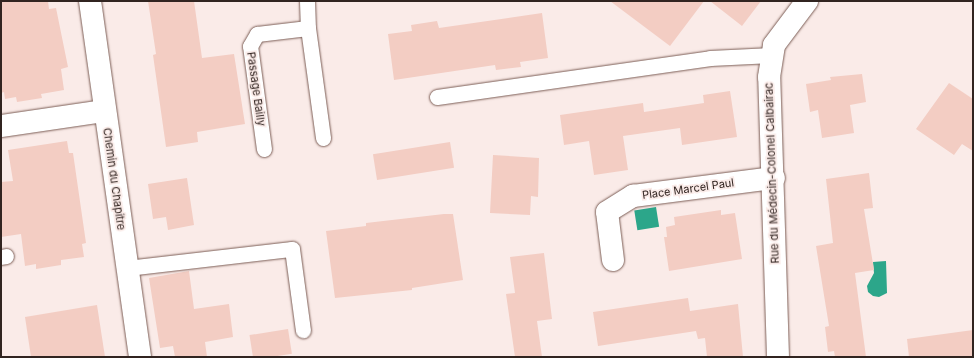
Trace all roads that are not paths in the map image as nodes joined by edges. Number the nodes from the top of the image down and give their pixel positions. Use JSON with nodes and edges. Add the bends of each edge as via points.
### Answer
{"nodes":[{"id":1,"x":90,"y":1,"type":"edge"},
{"id":2,"x":307,"y":1,"type":"edge"},
{"id":3,"x":807,"y":1,"type":"edge"},
{"id":4,"x":308,"y":28,"type":"junction"},
{"id":5,"x":772,"y":55,"type":"junction"},
{"id":6,"x":437,"y":97,"type":"dead end"},
{"id":7,"x":104,"y":111,"type":"junction"},
{"id":8,"x":1,"y":126,"type":"edge"},
{"id":9,"x":323,"y":138,"type":"dead end"},
{"id":10,"x":264,"y":149,"type":"dead end"},
{"id":11,"x":774,"y":178,"type":"junction"},
{"id":12,"x":613,"y":260,"type":"dead end"},
{"id":13,"x":127,"y":268,"type":"junction"},
{"id":14,"x":303,"y":330,"type":"dead end"},
{"id":15,"x":140,"y":357,"type":"edge"},
{"id":16,"x":778,"y":357,"type":"edge"}],
"edges":[{"from":1,"to":7,"type":"street","name":"Chemin du Chapitre"},
{"from":2,"to":4,"type":"lane"},
{"from":3,"to":5,"type":"street","name":"Rue du Médecin-Colonel Calbairac","via":[[774,45]]},
{"from":4,"to":9,"type":"lane"},
{"from":4,"to":10,"type":"lane","name":"Passage Bailly","via":[[257,34],[250,46]]},
{"from":5,"to":6,"type":"lane","via":[[710,58]]},
{"from":5,"to":11,"type":"street","name":"Rue du Médecin-Colonel Calbairac","via":[[769,77]]},
{"from":7,"to":8,"type":"street"},
{"from":7,"to":13,"type":"street","name":"Chemin du Chapitre"},
{"from":11,"to":12,"type":"street","name":"Place Marcel Paul","via":[[633,196],[607,212]]},
{"from":11,"to":16,"type":"street","name":"Rue du Médecin-Colonel Calbairac"},
{"from":13,"to":14,"type":"lane","via":[[292,249]]},
{"from":13,"to":15,"type":"street","name":"Chemin du Chapitre"}]}
